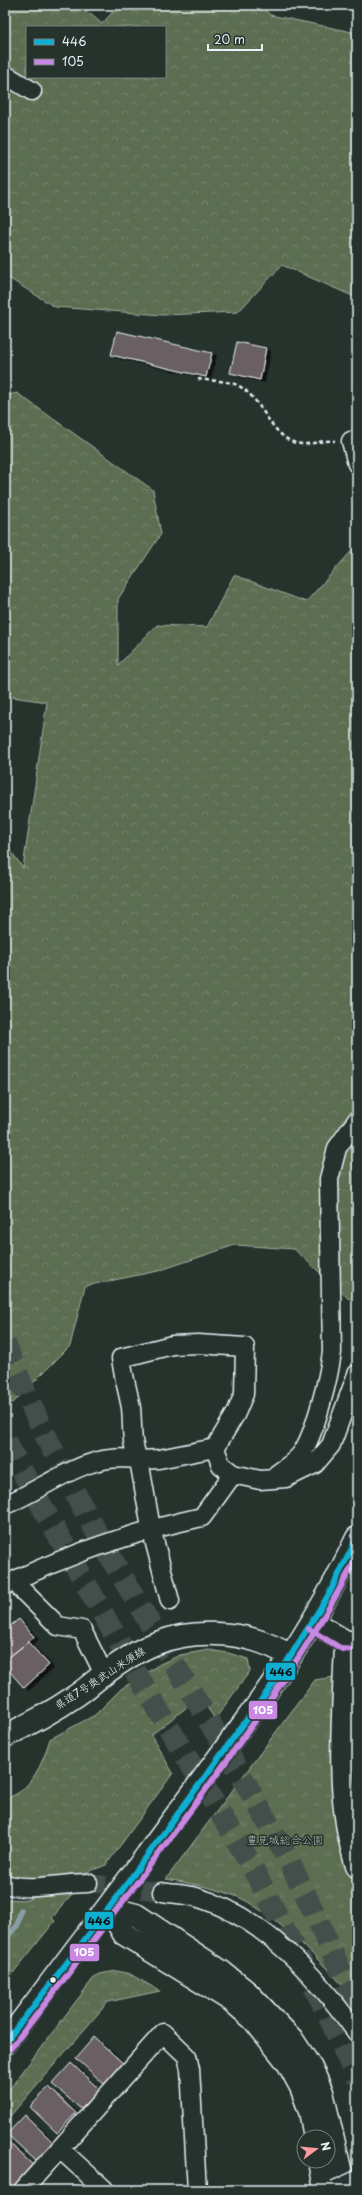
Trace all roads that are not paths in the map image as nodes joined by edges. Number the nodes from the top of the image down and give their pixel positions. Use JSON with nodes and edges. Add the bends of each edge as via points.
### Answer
{"nodes":[{"id":1,"x":5,"y":77,"type":"edge"},
{"id":2,"x":32,"y":91,"type":"dead end"},
{"id":3,"x":351,"y":441,"type":"road end"},
{"id":4,"x":357,"y":464,"type":"edge"},
{"id":5,"x":357,"y":1120,"type":"edge"},
{"id":6,"x":357,"y":1374,"type":"edge"},
{"id":7,"x":214,"y":1448,"type":"junction"},
{"id":8,"x":139,"y":1460,"type":"junction"},
{"id":9,"x":233,"y":1474,"type":"junction"},
{"id":10,"x":270,"y":1479,"type":"junction"},
{"id":11,"x":5,"y":1505,"type":"edge"},
{"id":12,"x":151,"y":1528,"type":"junction"},
{"id":13,"x":357,"y":1538,"type":"edge"},
{"id":14,"x":10,"y":1583,"type":"edge"},
{"id":15,"x":170,"y":1601,"type":"dead end"},
{"id":16,"x":313,"y":1622,"type":"junction"},
{"id":17,"x":352,"y":1642,"type":"edge"},
{"id":18,"x":291,"y":1656,"type":"junction"},
{"id":19,"x":104,"y":1674,"type":"junction"},
{"id":20,"x":5,"y":1736,"type":"edge"},
{"id":21,"x":357,"y":1866,"type":"edge"},
{"id":22,"x":88,"y":1883,"type":"tunnel mouth"},
{"id":23,"x":5,"y":1884,"type":"edge"},
{"id":24,"x":162,"y":1892,"type":"tunnel mouth"},
{"id":25,"x":109,"y":1908,"type":"junction"},
{"id":26,"x":357,"y":2033,"type":"edge"},
{"id":27,"x":5,"y":2043,"type":"edge"},
{"id":28,"x":313,"y":2129,"type":"edge"},
{"id":29,"x":60,"y":2149,"type":"junction"},
{"id":30,"x":321,"y":2169,"type":"edge"},
{"id":31,"x":357,"y":2180,"type":"edge"},
{"id":32,"x":23,"y":2190,"type":"edge"},
{"id":33,"x":105,"y":2190,"type":"edge"},
{"id":34,"x":198,"y":2190,"type":"edge"},
{"id":35,"x":325,"y":2190,"type":"edge"},
{"id":36,"x":335,"y":2190,"type":"edge"},
{"id":37,"x":346,"y":2190,"type":"edge"}],
"edges":[{"from":1,"to":2,"type":"street"},
{"from":3,"to":4,"type":"street"},
{"from":5,"to":10,"type":"street","via":[[338,1148],[329,1179],[332,1352],[330,1371],[309,1440],[300,1455]]},
{"from":6,"to":10,"type":"street","via":[[331,1446],[315,1464],[286,1478]]},
{"from":7,"to":8,"type":"street","via":[[159,1459]]},
{"from":7,"to":8,"type":"street","via":[[236,1413],[244,1394],[245,1347],[172,1345],[121,1358],[131,1407],[134,1450]]},
{"from":7,"to":9,"type":"street","via":[[221,1465]]},
{"from":8,"to":11,"type":"street","via":[[129,1458],[98,1461],[58,1476],[21,1499]]},
{"from":8,"to":12,"type":"street"},
{"from":9,"to":10,"type":"street","via":[[260,1480]]},
{"from":9,"to":12,"type":"street","via":[[202,1517]]},
{"from":12,"to":14,"type":"street","via":[[59,1560]]},
{"from":12,"to":15,"type":"street"},
{"from":13,"to":16,"type":"main road"},
{"from":14,"to":19,"type":"street","via":[[21,1589],[58,1626],[82,1630]]},
{"from":16,"to":17,"type":"main road"},
{"from":16,"to":18,"type":"main road"},
{"from":17,"to":21,"type":"main road","via":[[342,1782],[347,1829]]},
{"from":18,"to":19,"type":"main road","name":"県道7号奥武山米須線","via":[[271,1644],[250,1637],[197,1633],[155,1644]]},
{"from":18,"to":25,"type":"main road","bridge":true},
{"from":19,"to":20,"type":"main road","name":"県道7号奥武山米須線","via":[[74,1697]]},
{"from":22,"to":23,"type":"street","via":[[41,1888]]},
{"from":24,"to":26,"type":"street","via":[[195,1897],[244,1918],[295,1959],[337,2004]]},
{"from":25,"to":27,"type":"main road"},
{"from":25,"to":28,"type":"main road","via":[[124,1934],[232,2001],[254,2020],[288,2063],[301,2087]]},
{"from":25,"to":37,"type":"main road","via":[[136,1915],[222,1972],[272,2016],[292,2039],[311,2068],[322,2092]]},
{"from":29,"to":32,"type":"street"},
{"from":29,"to":33,"type":"street"},
{"from":29,"to":34,"type":"street","via":[[163,2033],[187,2056],[190,2069]]},
{"from":30,"to":35,"type":"main road"},
{"from":31,"to":36,"type":"street","bridge":true}]}
